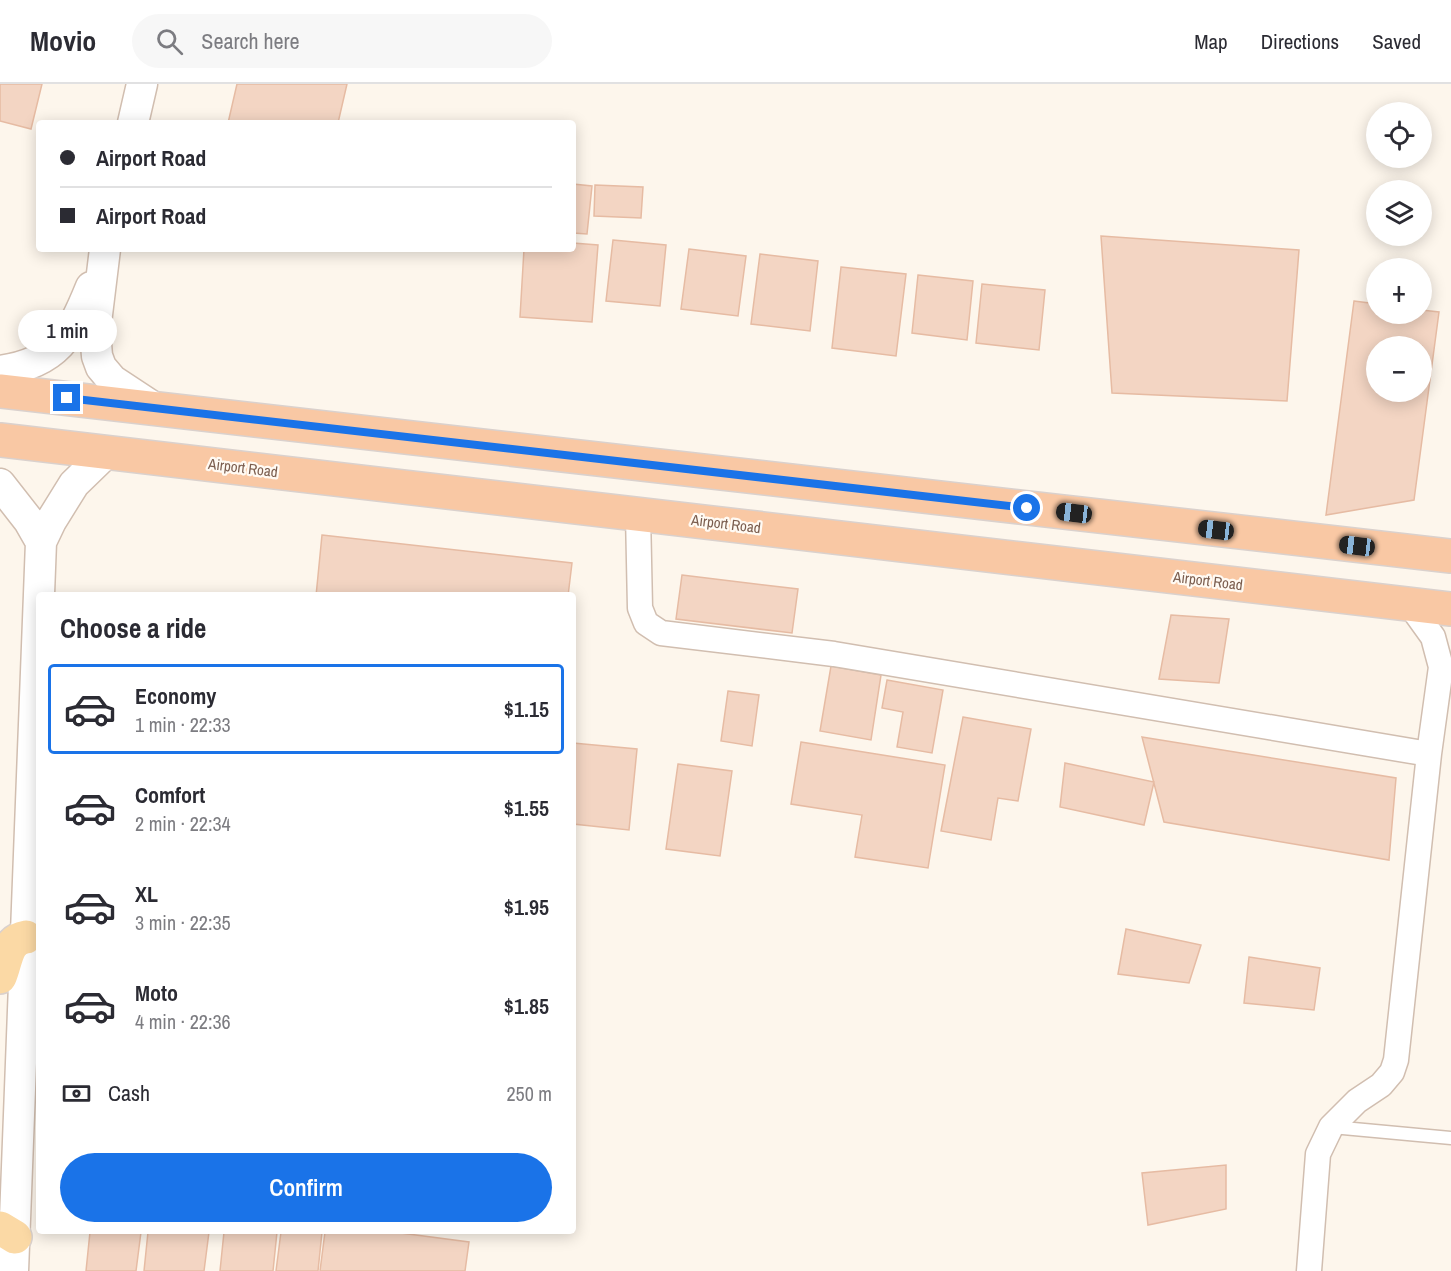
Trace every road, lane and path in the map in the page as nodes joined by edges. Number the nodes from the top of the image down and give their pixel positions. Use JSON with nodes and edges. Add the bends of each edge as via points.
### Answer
{"nodes":[{"id":1,"x":142,"y":84,"type":"edge"},
{"id":2,"x":134,"y":120,"type":"edge"},
{"id":3,"x":104,"y":253,"type":"edge"},
{"id":4,"x":0,"y":371,"type":"edge"},
{"id":5,"x":0,"y":391,"type":"edge"},
{"id":6,"x":156,"y":409,"type":"junction"},
{"id":7,"x":0,"y":440,"type":"edge"},
{"id":8,"x":107,"y":452,"type":"junction"},
{"id":9,"x":0,"y":484,"type":"edge"},
{"id":10,"x":638,"y":514,"type":"junction"},
{"id":11,"x":41,"y":542,"type":"junction"},
{"id":12,"x":1451,"y":556,"type":"edge"},
{"id":13,"x":39,"y":592,"type":"edge"},
{"id":14,"x":1410,"y":605,"type":"junction"},
{"id":15,"x":1451,"y":609,"type":"edge"},
{"id":16,"x":1446,"y":660,"type":"edge"},
{"id":17,"x":36,"y":674,"type":"edge"},
{"id":18,"x":1429,"y":754,"type":"junction"},
{"id":19,"x":26,"y":937,"type":"junction"},
{"id":20,"x":0,"y":977,"type":"edge"},
{"id":21,"x":1331,"y":1127,"type":"junction"},
{"id":22,"x":1451,"y":1138,"type":"edge"},
{"id":23,"x":8,"y":1233,"type":"edge"},
{"id":24,"x":13,"y":1271,"type":"edge"},
{"id":25,"x":1309,"y":1271,"type":"edge"}],
"edges":[{"from":1,"to":2,"type":"street"},
{"from":3,"to":4,"type":"street","via":[[77,321],[67,336],[40,359]]},
{"from":3,"to":6,"type":"street","via":[[95,331],[97,356],[112,380]]},
{"from":5,"to":6,"type":"highway"},
{"from":6,"to":12,"type":"highway"},
{"from":7,"to":8,"type":"highway","name":"Airport Road"},
{"from":8,"to":10,"type":"highway","name":"Airport Road"},
{"from":8,"to":11,"type":"street","via":[[74,484]]},
{"from":9,"to":11,"type":"street"},
{"from":10,"to":14,"type":"highway","name":"Airport Road"},
{"from":10,"to":18,"type":"street","via":[[640,608],[646,623],[661,633],[834,654]]},
{"from":11,"to":13,"type":"street"},
{"from":14,"to":15,"type":"highway","name":"Airport Road"},
{"from":14,"to":16,"type":"street"},
{"from":16,"to":18,"type":"street"},
{"from":17,"to":19,"type":"street"},
{"from":18,"to":21,"type":"street","via":[[1396,1060],[1381,1085],[1357,1101]]},
{"from":19,"to":20,"type":"main road","via":[[12,943]]},
{"from":19,"to":23,"type":"street"},
{"from":21,"to":22,"type":"lane"},
{"from":21,"to":25,"type":"street","via":[[1318,1154]]},
{"from":23,"to":24,"type":"street"}]}
